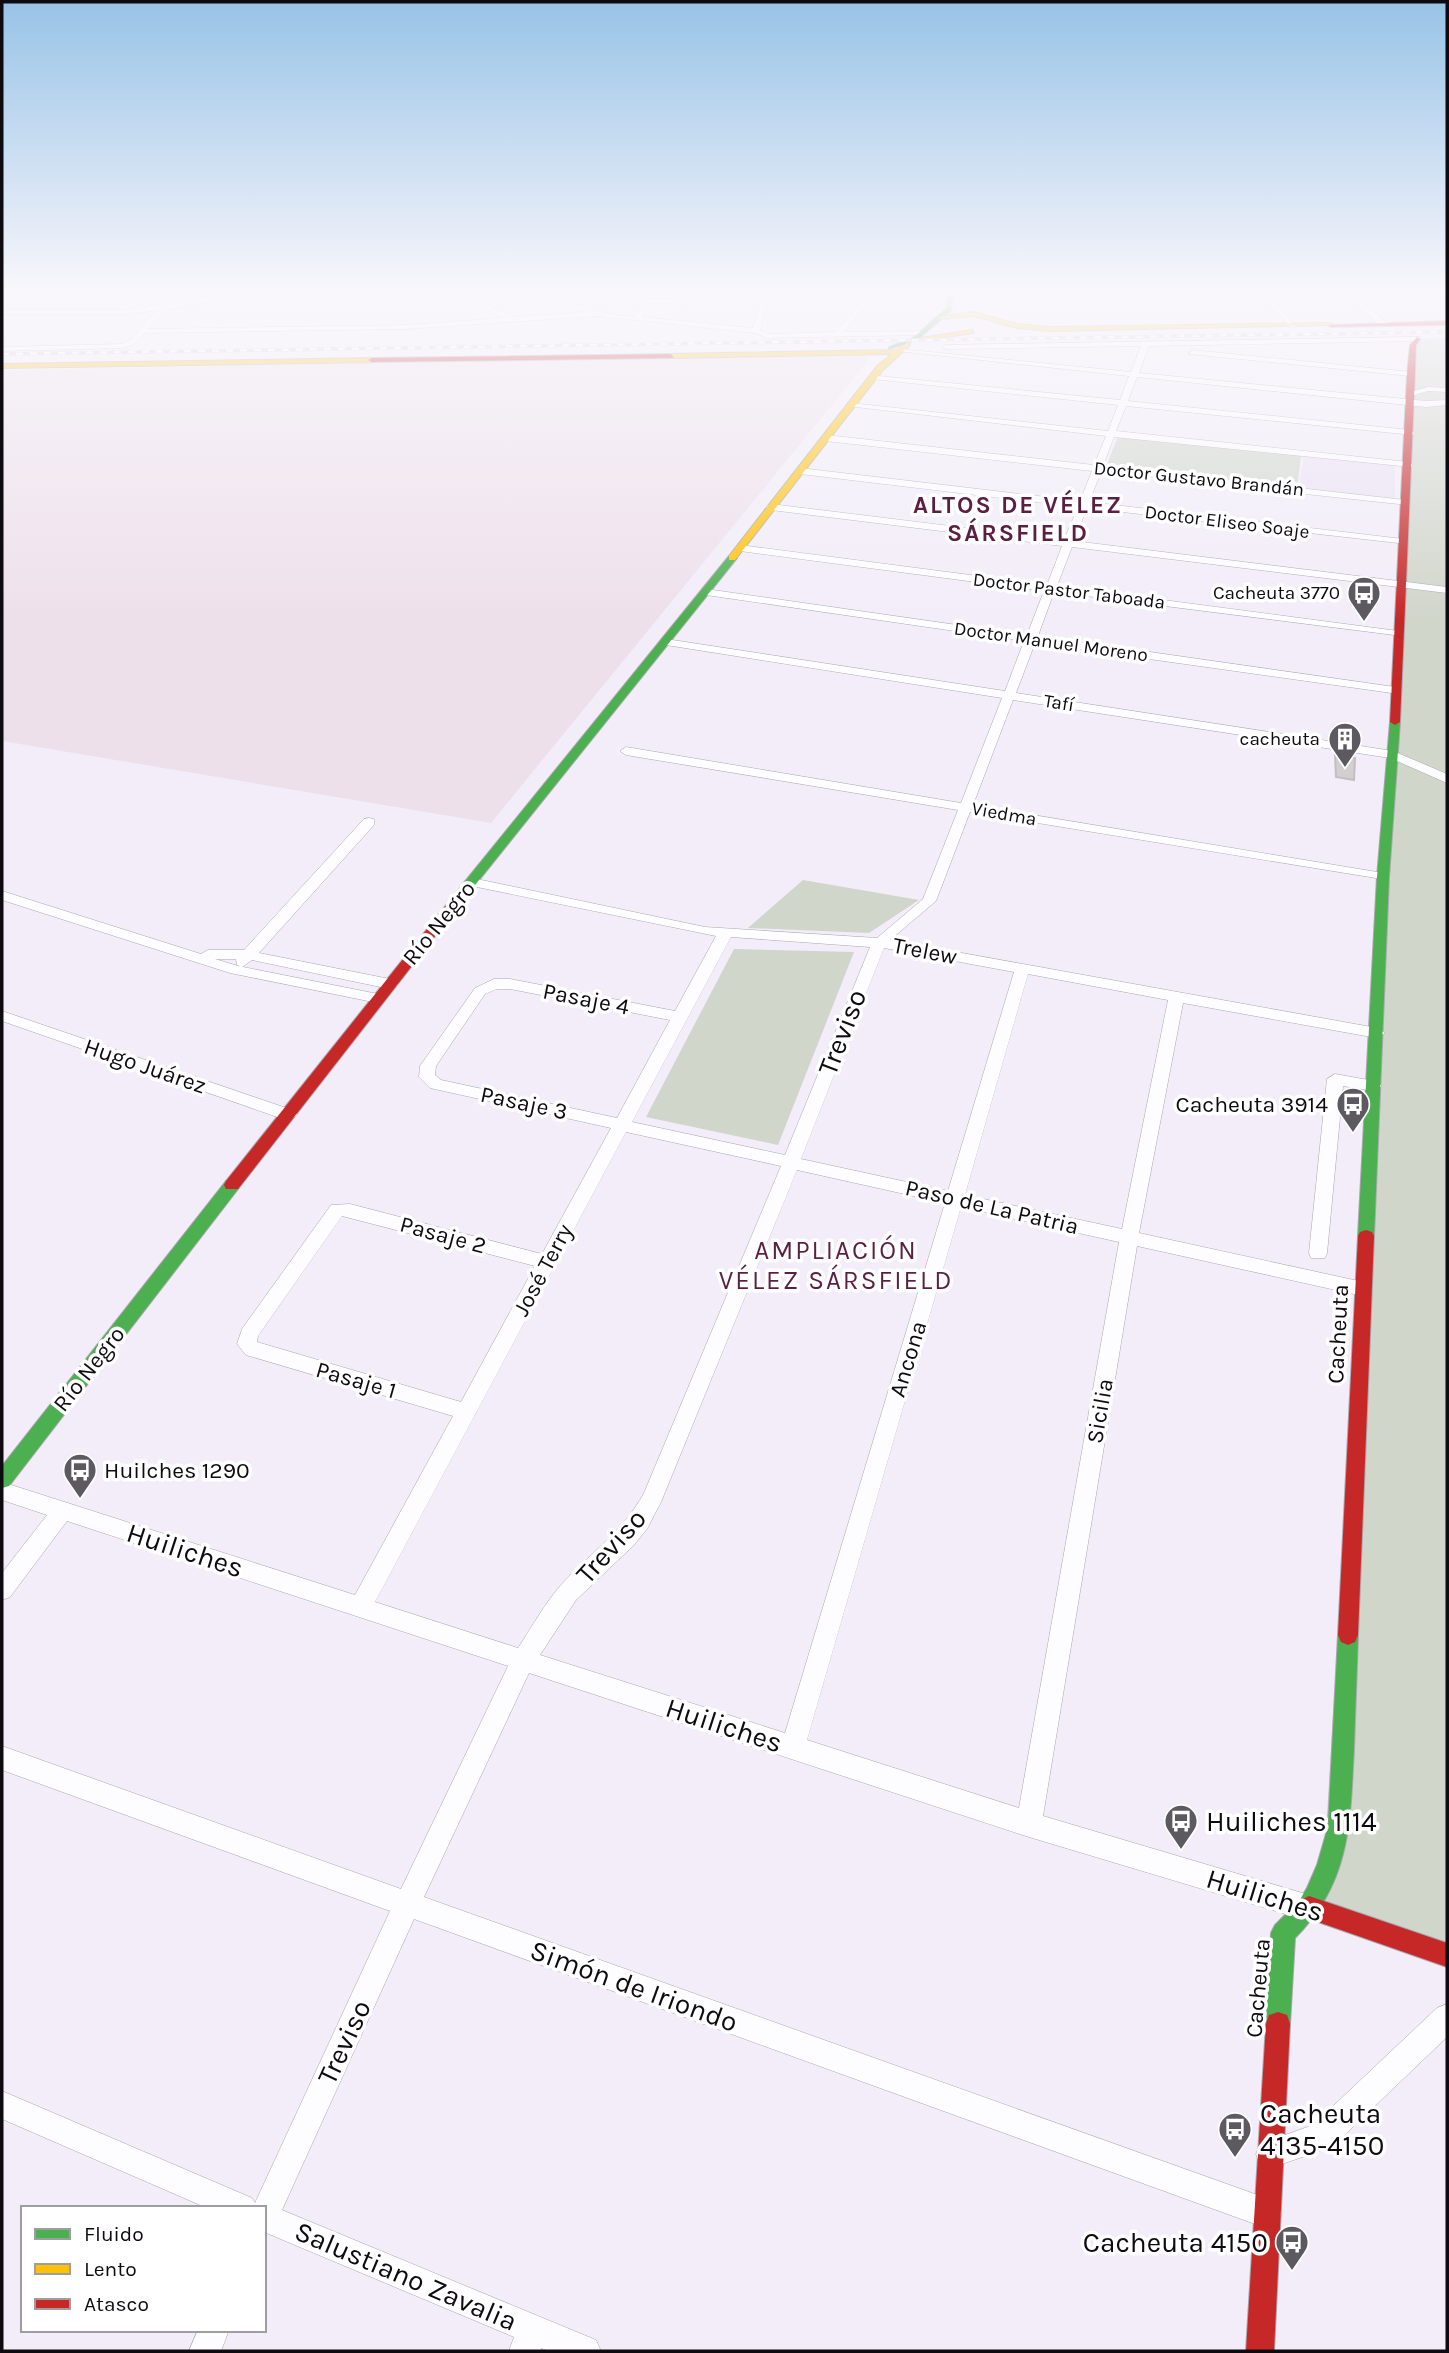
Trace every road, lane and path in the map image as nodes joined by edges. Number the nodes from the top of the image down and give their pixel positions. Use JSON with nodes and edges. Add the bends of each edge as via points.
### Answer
{"nodes":[{"id":1,"x":1411,"y":398,"type":"edge"},
{"id":2,"x":856,"y":399,"type":"edge"},
{"id":3,"x":1091,"y":399,"type":"edge"},
{"id":4,"x":1127,"y":399,"type":"edge"},
{"id":5,"x":1417,"y":399,"type":"edge"},
{"id":6,"x":1125,"y":403,"type":"junction"},
{"id":7,"x":1447,"y":403,"type":"edge"},
{"id":8,"x":851,"y":405,"type":"junction"},
{"id":9,"x":1113,"y":433,"type":"junction"},
{"id":10,"x":1409,"y":433,"type":"junction"},
{"id":11,"x":826,"y":438,"type":"junction"},
{"id":12,"x":1408,"y":465,"type":"junction"},
{"id":13,"x":1099,"y":468,"type":"junction"},
{"id":14,"x":800,"y":471,"type":"junction"},
{"id":15,"x":1405,"y":503,"type":"junction"},
{"id":16,"x":1084,"y":505,"type":"junction"},
{"id":17,"x":771,"y":507,"type":"junction"},
{"id":18,"x":1403,"y":542,"type":"junction"},
{"id":19,"x":1069,"y":544,"type":"junction"},
{"id":20,"x":740,"y":548,"type":"junction"},
{"id":21,"x":1401,"y":584,"type":"junction"},
{"id":22,"x":1051,"y":589,"type":"junction"},
{"id":23,"x":1447,"y":590,"type":"edge"},
{"id":24,"x":706,"y":592,"type":"junction"},
{"id":25,"x":1398,"y":634,"type":"junction"},
{"id":26,"x":1031,"y":639,"type":"junction"},
{"id":27,"x":666,"y":642,"type":"junction"},
{"id":28,"x":1395,"y":691,"type":"junction"},
{"id":29,"x":1009,"y":695,"type":"junction"},
{"id":30,"x":626,"y":751,"type":"dead end"},
{"id":31,"x":1393,"y":755,"type":"junction"},
{"id":32,"x":1447,"y":779,"type":"edge"},
{"id":33,"x":966,"y":808,"type":"junction"},
{"id":34,"x":369,"y":822,"type":"dead end"},
{"id":35,"x":1383,"y":877,"type":"junction"},
{"id":36,"x":472,"y":882,"type":"junction"},
{"id":37,"x":2,"y":895,"type":"edge"},
{"id":38,"x":725,"y":934,"type":"junction"},
{"id":39,"x":880,"y":943,"type":"junction"},
{"id":40,"x":190,"y":954,"type":"junction"},
{"id":41,"x":248,"y":955,"type":"junction"},
{"id":42,"x":235,"y":970,"type":"junction"},
{"id":43,"x":1022,"y":970,"type":"junction"},
{"id":44,"x":390,"y":984,"type":"junction"},
{"id":45,"x":378,"y":998,"type":"junction"},
{"id":46,"x":1175,"y":998,"type":"junction"},
{"id":47,"x":2,"y":1016,"type":"edge"},
{"id":48,"x":678,"y":1017,"type":"junction"},
{"id":49,"x":1377,"y":1033,"type":"junction"},
{"id":50,"x":427,"y":1077,"type":"joint"},
{"id":51,"x":1374,"y":1086,"type":"junction"},
{"id":52,"x":289,"y":1115,"type":"junction"},
{"id":53,"x":622,"y":1125,"type":"junction"},
{"id":54,"x":791,"y":1163,"type":"junction"},
{"id":55,"x":956,"y":1199,"type":"junction"},
{"id":56,"x":1129,"y":1238,"type":"junction"},
{"id":57,"x":1318,"y":1253,"type":"dead end"},
{"id":58,"x":547,"y":1262,"type":"junction"},
{"id":59,"x":1363,"y":1289,"type":"junction"},
{"id":60,"x":247,"y":1344,"type":"joint"},
{"id":61,"x":466,"y":1412,"type":"junction"},
{"id":62,"x":2,"y":1480,"type":"edge"},
{"id":63,"x":2,"y":1491,"type":"edge"},
{"id":64,"x":63,"y":1510,"type":"junction"},
{"id":65,"x":2,"y":1590,"type":"edge"},
{"id":66,"x":360,"y":1606,"type":"junction"},
{"id":67,"x":523,"y":1660,"type":"junction"},
{"id":68,"x":793,"y":1748,"type":"junction"},
{"id":69,"x":2,"y":1758,"type":"edge"},
{"id":70,"x":1028,"y":1824,"type":"junction"},
{"id":71,"x":407,"y":1905,"type":"junction"},
{"id":72,"x":1309,"y":1908,"type":"junction"},
{"id":73,"x":1447,"y":1955,"type":"edge"},
{"id":74,"x":1447,"y":2018,"type":"edge"},
{"id":75,"x":2,"y":2105,"type":"edge"},
{"id":76,"x":1269,"y":2154,"type":"junction"},
{"id":77,"x":237,"y":2206,"type":"edge"},
{"id":78,"x":266,"y":2213,"type":"edge"},
{"id":79,"x":1267,"y":2213,"type":"junction"},
{"id":80,"x":266,"y":2218,"type":"edge"},
{"id":81,"x":213,"y":2332,"type":"edge"},
{"id":82,"x":529,"y":2340,"type":"edge"},
{"id":83,"x":205,"y":2351,"type":"edge"},
{"id":84,"x":586,"y":2351,"type":"edge"},
{"id":85,"x":1261,"y":2351,"type":"edge"}],
"edges":[{"from":1,"to":10,"type":"street","name":"Cacheuta"},
{"from":2,"to":8,"type":"street","name":"Río Negro"},
{"from":3,"to":6,"type":"street"},
{"from":4,"to":6,"type":"street","name":"Treviso"},
{"from":5,"to":7,"type":"street"},
{"from":6,"to":9,"type":"street","name":"Treviso"},
{"from":6,"to":10,"type":"street"},
{"from":8,"to":9,"type":"street"},
{"from":8,"to":11,"type":"street","name":"Río Negro"},
{"from":9,"to":12,"type":"street"},
{"from":9,"to":13,"type":"street","name":"Treviso"},
{"from":10,"to":12,"type":"street","name":"Cacheuta"},
{"from":11,"to":13,"type":"street","name":"Doctor Gustavo Brandán"},
{"from":11,"to":14,"type":"street","name":"Río Negro"},
{"from":12,"to":15,"type":"street","name":"Cacheuta"},
{"from":13,"to":15,"type":"street","name":"Doctor Gustavo Brandán"},
{"from":13,"to":16,"type":"street","name":"Treviso"},
{"from":14,"to":16,"type":"street","name":"Doctor Eliseo Soaje"},
{"from":14,"to":17,"type":"street","name":"Río Negro"},
{"from":15,"to":18,"type":"street","name":"Cacheuta"},
{"from":16,"to":18,"type":"street","name":"Doctor Eliseo Soaje"},
{"from":16,"to":19,"type":"street","name":"Treviso"},
{"from":17,"to":19,"type":"street"},
{"from":17,"to":20,"type":"street","name":"Río Negro"},
{"from":18,"to":21,"type":"street","name":"Cacheuta"},
{"from":19,"to":21,"type":"street"},
{"from":19,"to":22,"type":"street","name":"Treviso"},
{"from":20,"to":22,"type":"street","name":"Doctor Pastor Taboada"},
{"from":20,"to":24,"type":"street","name":"Río Negro"},
{"from":21,"to":23,"type":"street"},
{"from":21,"to":25,"type":"street","name":"Cacheuta"},
{"from":22,"to":25,"type":"street","name":"Doctor Pastor Taboada"},
{"from":22,"to":26,"type":"street","name":"Treviso"},
{"from":24,"to":26,"type":"street","name":"Doctor Manuel Moreno"},
{"from":24,"to":27,"type":"street","name":"Río Negro"},
{"from":25,"to":28,"type":"street","name":"Cacheuta"},
{"from":26,"to":28,"type":"street","name":"Doctor Manuel Moreno"},
{"from":26,"to":29,"type":"street","name":"Treviso"},
{"from":27,"to":29,"type":"street","name":"Tafí"},
{"from":27,"to":36,"type":"street","name":"Río Negro"},
{"from":28,"to":31,"type":"street","name":"Cacheuta"},
{"from":29,"to":31,"type":"street","name":"Tafí"},
{"from":29,"to":33,"type":"street","name":"Treviso"},
{"from":30,"to":33,"type":"street","name":"Viedma"},
{"from":31,"to":32,"type":"street","name":"Tafí"},
{"from":31,"to":35,"type":"street","name":"Cacheuta"},
{"from":33,"to":35,"type":"street","name":"Viedma"},
{"from":33,"to":39,"type":"street","name":"Treviso","via":[[929,901]]},
{"from":34,"to":41,"type":"street"},
{"from":35,"to":49,"type":"street","name":"Cacheuta"},
{"from":36,"to":38,"type":"street","name":"Trelew"},
{"from":36,"to":44,"type":"street","name":"Río Negro"},
{"from":37,"to":40,"type":"street"},
{"from":38,"to":39,"type":"street","name":"Trelew"},
{"from":38,"to":48,"type":"street","name":"José Terry"},
{"from":39,"to":43,"type":"street","name":"Trelew"},
{"from":39,"to":54,"type":"street","name":"Treviso"},
{"from":40,"to":41,"type":"street"},
{"from":40,"to":42,"type":"street"},
{"from":41,"to":42,"type":"street"},
{"from":41,"to":44,"type":"street"},
{"from":42,"to":45,"type":"street"},
{"from":43,"to":46,"type":"street","name":"Trelew"},
{"from":43,"to":55,"type":"street","name":"Ancona"},
{"from":44,"to":45,"type":"street","name":"Río Negro"},
{"from":45,"to":52,"type":"street","name":"Río Negro"},
{"from":46,"to":49,"type":"street","name":"Trelew"},
{"from":46,"to":56,"type":"street","name":"Sicilia"},
{"from":47,"to":52,"type":"street","name":"Hugo Juárez"},
{"from":48,"to":50,"type":"street","name":"Pasaje 4","via":[[494,984],[480,991],[428,1066]]},
{"from":48,"to":53,"type":"street","name":"José Terry"},
{"from":49,"to":51,"type":"street","name":"Cacheuta"},
{"from":50,"to":53,"type":"street","name":"Pasaje 3","via":[[436,1084]]},
{"from":51,"to":57,"type":"street","via":[[1335,1079]]},
{"from":51,"to":59,"type":"street","name":"Cacheuta"},
{"from":52,"to":62,"type":"street","name":"Río Negro"},
{"from":53,"to":54,"type":"street","name":"Paso de La Patria"},
{"from":53,"to":58,"type":"street","name":"José Terry"},
{"from":54,"to":55,"type":"street","name":"Paso de La Patria"},
{"from":54,"to":67,"type":"street","name":"Treviso","via":[[639,1522],[568,1593]]},
{"from":55,"to":56,"type":"street","name":"Paso de La Patria"},
{"from":55,"to":68,"type":"street","name":"Ancona"},
{"from":56,"to":59,"type":"street","name":"Paso de La Patria"},
{"from":56,"to":70,"type":"street","name":"Sicilia"},
{"from":58,"to":60,"type":"street","name":"Pasaje 2","via":[[337,1210],[249,1334]]},
{"from":58,"to":61,"type":"street","name":"José Terry"},
{"from":59,"to":72,"type":"street","name":"Cacheuta","via":[[1339,1827],[1324,1879]]},
{"from":60,"to":61,"type":"street","name":"Pasaje 1","via":[[253,1350]]},
{"from":61,"to":66,"type":"street","name":"José Terry"},
{"from":63,"to":64,"type":"street","name":"Huiliches"},
{"from":64,"to":65,"type":"street"},
{"from":64,"to":66,"type":"street","name":"Huiliches"},
{"from":66,"to":67,"type":"street","name":"Huiliches"},
{"from":67,"to":68,"type":"street","name":"Huiliches"},
{"from":67,"to":71,"type":"street","name":"Treviso"},
{"from":68,"to":70,"type":"street","name":"Huiliches"},
{"from":69,"to":71,"type":"street","name":"Simón de Iriondo"},
{"from":70,"to":72,"type":"street","name":"Huiliches"},
{"from":71,"to":78,"type":"street","name":"Treviso"},
{"from":71,"to":79,"type":"street","name":"Simón de Iriondo"},
{"from":72,"to":73,"type":"street","name":"Huiliches"},
{"from":72,"to":76,"type":"street","name":"Cacheuta","via":[[1283,1933]]},
{"from":74,"to":76,"type":"street","via":[[1322,2137]]},
{"from":75,"to":77,"type":"street"},
{"from":76,"to":79,"type":"street","name":"Cacheuta"},
{"from":79,"to":85,"type":"street","name":"Cacheuta"},
{"from":80,"to":82,"type":"street","name":"Salustiano Zavalia"},
{"from":81,"to":83,"type":"street"},
{"from":82,"to":84,"type":"street","name":"Salustiano Zavalia"}]}
